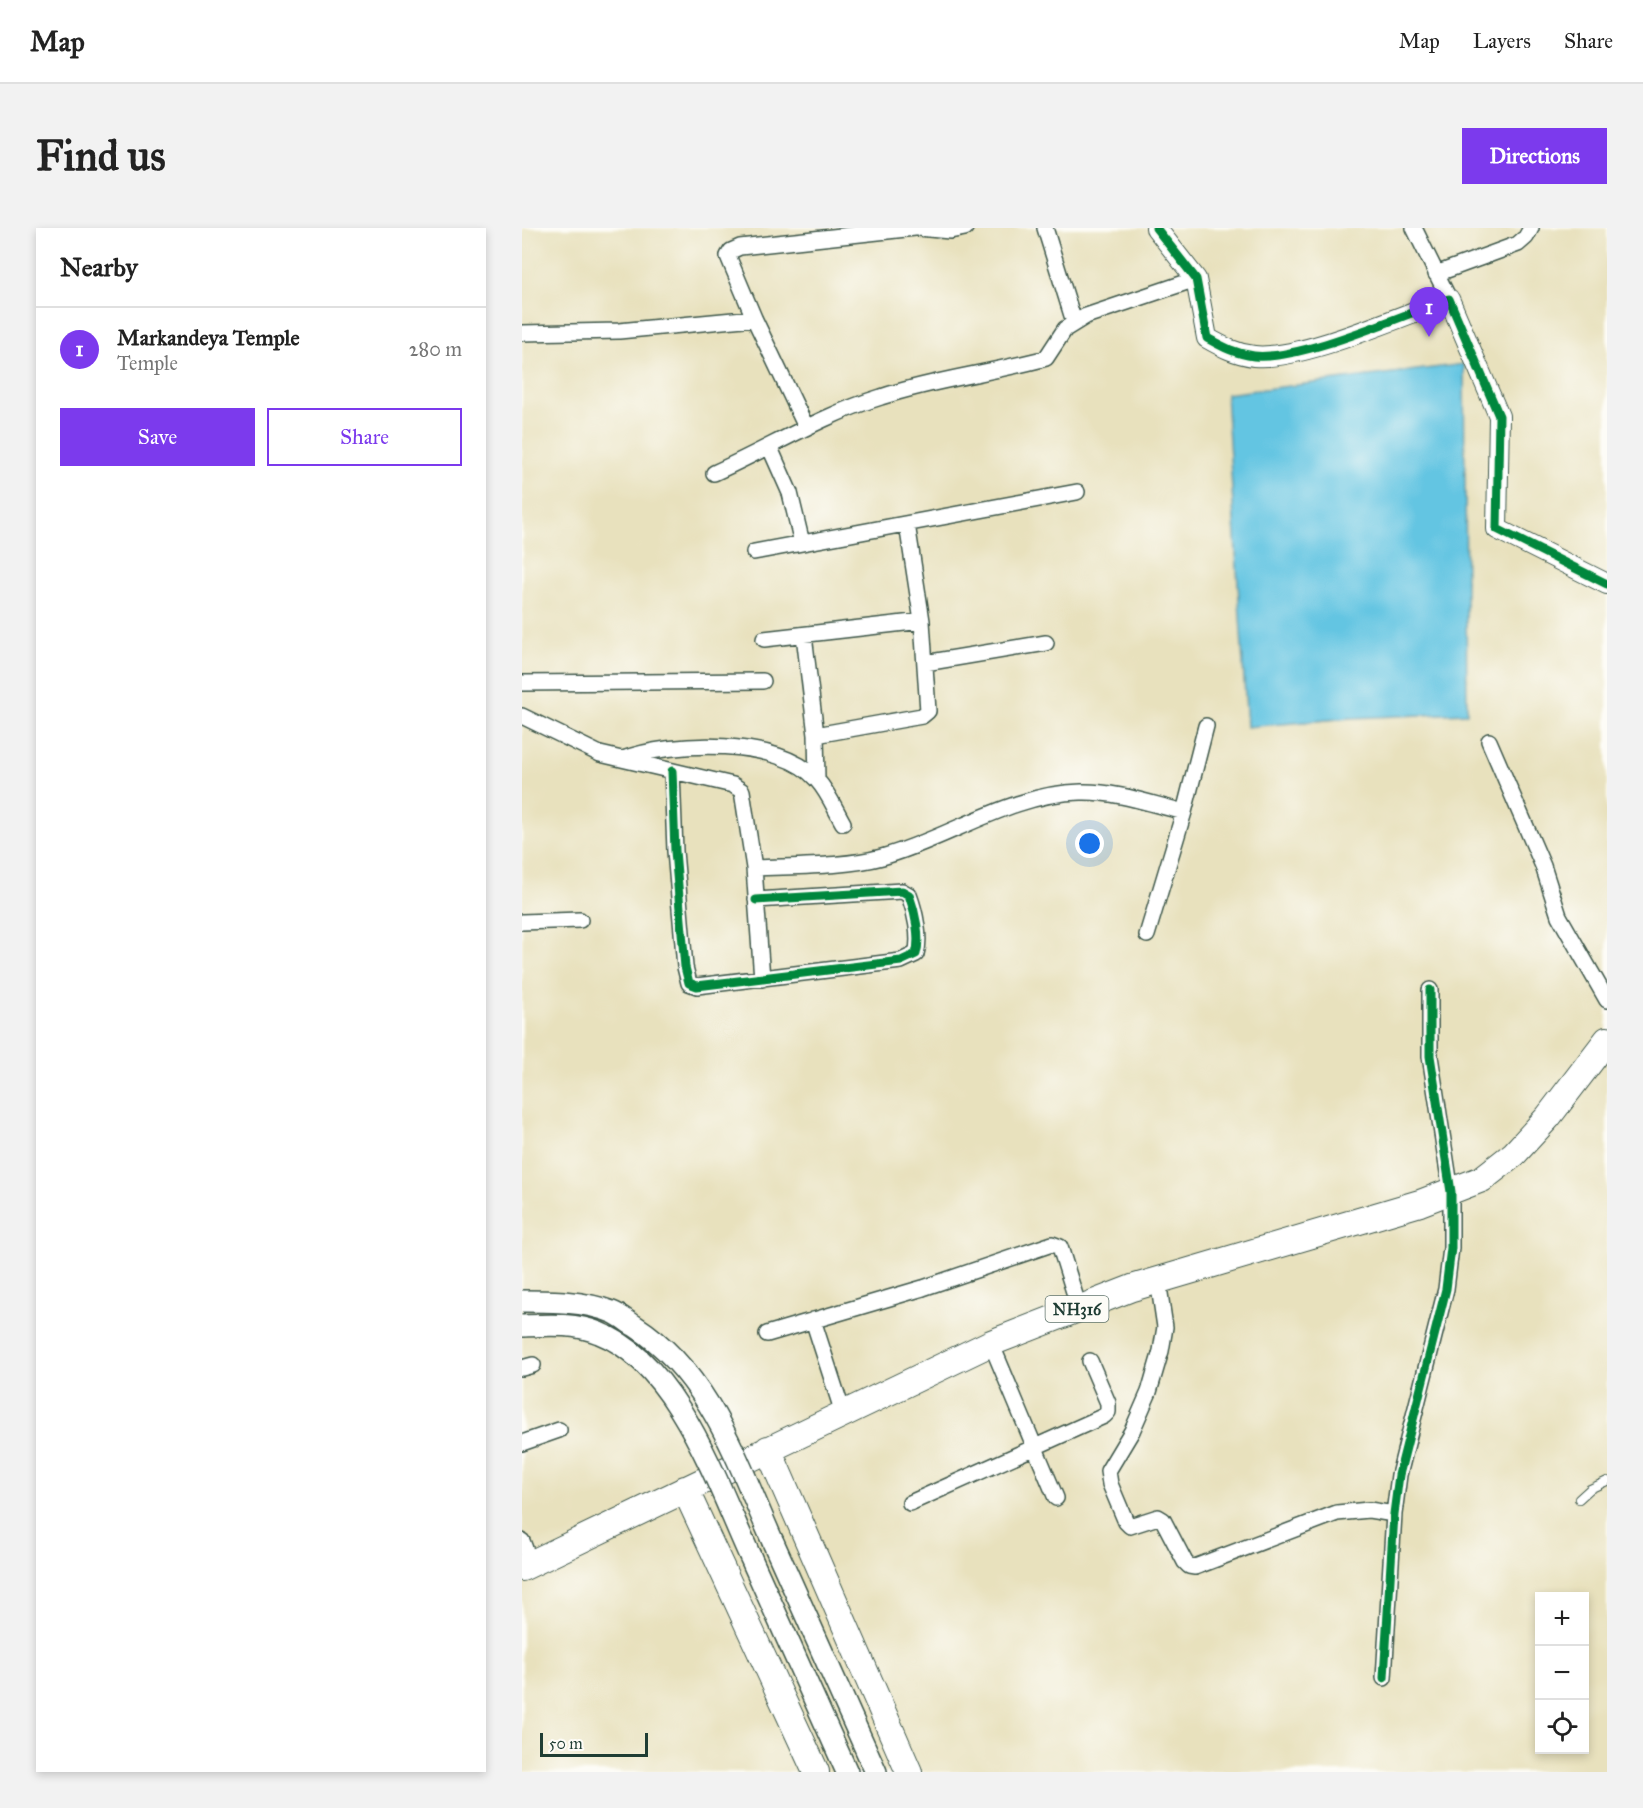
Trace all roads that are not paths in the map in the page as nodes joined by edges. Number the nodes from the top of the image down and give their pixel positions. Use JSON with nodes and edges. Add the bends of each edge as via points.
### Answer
{"nodes":[{"id":1,"x":917,"y":228,"type":"edge"},
{"id":2,"x":965,"y":228,"type":"edge"},
{"id":3,"x":1045,"y":228,"type":"edge"},
{"id":4,"x":1156,"y":228,"type":"edge"},
{"id":5,"x":1414,"y":228,"type":"edge"},
{"id":6,"x":1531,"y":228,"type":"edge"},
{"id":7,"x":1436,"y":274,"type":"junction"},
{"id":8,"x":1196,"y":279,"type":"junction"},
{"id":9,"x":1449,"y":298,"type":"junction"},
{"id":10,"x":754,"y":318,"type":"junction"},
{"id":11,"x":1074,"y":322,"type":"junction"},
{"id":12,"x":522,"y":333,"type":"edge"},
{"id":13,"x":806,"y":428,"type":"junction"},
{"id":14,"x":770,"y":448,"type":"junction"},
{"id":15,"x":714,"y":472,"type":"dead end"},
{"id":16,"x":1077,"y":492,"type":"dead end"},
{"id":17,"x":907,"y":524,"type":"junction"},
{"id":18,"x":802,"y":543,"type":"junction"},
{"id":19,"x":754,"y":552,"type":"dead end"},
{"id":20,"x":1607,"y":584,"type":"edge"},
{"id":21,"x":922,"y":621,"type":"junction"},
{"id":22,"x":804,"y":635,"type":"junction"},
{"id":23,"x":764,"y":639,"type":"dead end"},
{"id":24,"x":1046,"y":643,"type":"dead end"},
{"id":25,"x":925,"y":663,"type":"junction"},
{"id":26,"x":763,"y":681,"type":"dead end"},
{"id":27,"x":522,"y":683,"type":"edge"},
{"id":28,"x":522,"y":716,"type":"edge"},
{"id":29,"x":1206,"y":726,"type":"dead end"},
{"id":30,"x":816,"y":735,"type":"junction"},
{"id":31,"x":1490,"y":741,"type":"dead end"},
{"id":32,"x":623,"y":759,"type":"junction"},
{"id":33,"x":672,"y":771,"type":"junction"},
{"id":34,"x":817,"y":779,"type":"junction"},
{"id":35,"x":1184,"y":812,"type":"junction"},
{"id":36,"x":843,"y":823,"type":"dead end"},
{"id":37,"x":754,"y":868,"type":"junction"},
{"id":38,"x":756,"y":900,"type":"junction"},
{"id":39,"x":580,"y":920,"type":"dead end"},
{"id":40,"x":522,"y":922,"type":"edge"},
{"id":41,"x":1147,"y":934,"type":"dead end"},
{"id":42,"x":762,"y":979,"type":"junction"},
{"id":43,"x":1430,"y":990,"type":"dead end"},
{"id":44,"x":1607,"y":1000,"type":"edge"},
{"id":45,"x":1607,"y":1040,"type":"edge"},
{"id":46,"x":1451,"y":1192,"type":"junction"},
{"id":47,"x":1158,"y":1280,"type":"junction"},
{"id":48,"x":522,"y":1301,"type":"edge"},
{"id":49,"x":1080,"y":1308,"type":"junction"},
{"id":50,"x":813,"y":1320,"type":"junction"},
{"id":51,"x":522,"y":1326,"type":"edge"},
{"id":52,"x":767,"y":1334,"type":"dead end"},
{"id":53,"x":992,"y":1343,"type":"junction"},
{"id":54,"x":1090,"y":1361,"type":"dead end"},
{"id":55,"x":843,"y":1413,"type":"junction"},
{"id":56,"x":559,"y":1430,"type":"dead end"},
{"id":57,"x":522,"y":1443,"type":"edge"},
{"id":58,"x":768,"y":1449,"type":"junction"},
{"id":59,"x":1034,"y":1449,"type":"junction"},
{"id":60,"x":1607,"y":1481,"type":"edge"},
{"id":61,"x":685,"y":1489,"type":"junction"},
{"id":62,"x":1056,"y":1498,"type":"dead end"},
{"id":63,"x":1579,"y":1499,"type":"dead end"},
{"id":64,"x":910,"y":1503,"type":"dead end"},
{"id":65,"x":1394,"y":1514,"type":"junction"},
{"id":66,"x":525,"y":1558,"type":"edge"},
{"id":67,"x":1384,"y":1678,"type":"dead end"},
{"id":68,"x":816,"y":1772,"type":"edge"},
{"id":69,"x":847,"y":1772,"type":"edge"},
{"id":70,"x":876,"y":1772,"type":"edge"},
{"id":71,"x":909,"y":1772,"type":"edge"}],
"edges":[{"from":1,"to":2,"type":"street"},
{"from":1,"to":10,"type":"street","via":[[731,251],[730,262]]},
{"from":3,"to":11,"type":"street"},
{"from":4,"to":8,"type":"street"},
{"from":5,"to":7,"type":"street"},
{"from":6,"to":7,"type":"street","via":[[1518,243]]},
{"from":7,"to":9,"type":"street"},
{"from":8,"to":9,"type":"street","via":[[1207,338],[1228,351],[1255,356],[1312,348]]},
{"from":8,"to":11,"type":"street"},
{"from":9,"to":20,"type":"street","via":[[1499,416],[1497,529]]},
{"from":10,"to":12,"type":"street","via":[[619,331]]},
{"from":10,"to":13,"type":"street"},
{"from":11,"to":13,"type":"street","via":[[1046,358],[901,391],[849,408]]},
{"from":13,"to":14,"type":"street"},
{"from":14,"to":15,"type":"street"},
{"from":14,"to":18,"type":"street","via":[[790,493]]},
{"from":16,"to":17,"type":"street"},
{"from":17,"to":18,"type":"street"},
{"from":17,"to":21,"type":"street"},
{"from":18,"to":19,"type":"street"},
{"from":21,"to":22,"type":"street"},
{"from":21,"to":25,"type":"street"},
{"from":22,"to":23,"type":"street"},
{"from":22,"to":30,"type":"street"},
{"from":24,"to":25,"type":"street"},
{"from":25,"to":30,"type":"street","via":[[929,704],[922,716]]},
{"from":26,"to":27,"type":"street"},
{"from":28,"to":32,"type":"street","via":[[600,754]]},
{"from":29,"to":35,"type":"street"},
{"from":30,"to":34,"type":"street"},
{"from":31,"to":44,"type":"street","via":[[1539,856],[1559,916]]},
{"from":32,"to":33,"type":"street"},
{"from":32,"to":34,"type":"street","via":[[659,748],[763,750],[795,763]]},
{"from":33,"to":37,"type":"street","via":[[733,785],[742,791]]},
{"from":33,"to":42,"type":"street","via":[[675,851],[689,983],[697,986]]},
{"from":34,"to":36,"type":"street"},
{"from":35,"to":37,"type":"street","via":[[1114,795],[1047,795],[879,858]]},
{"from":35,"to":41,"type":"street"},
{"from":37,"to":38,"type":"street"},
{"from":38,"to":42,"type":"street"},
{"from":38,"to":42,"type":"street","via":[[902,891],[912,903],[918,946],[916,954],[901,961]]},
{"from":39,"to":40,"type":"street"},
{"from":43,"to":46,"type":"street","via":[[1430,1056]]},
{"from":45,"to":46,"type":"highway","number":"NH316","via":[[1514,1154],[1482,1179]]},
{"from":46,"to":47,"type":"highway","number":"NH316"},
{"from":46,"to":65,"type":"street","via":[[1453,1226],[1446,1289],[1399,1475]]},
{"from":47,"to":49,"type":"highway","number":"NH316"},
{"from":47,"to":65,"type":"street","via":[[1165,1327],[1161,1351],[1149,1392],[1108,1472],[1130,1526],[1153,1516],[1163,1520],[1185,1562],[1195,1567],[1336,1513],[1369,1510]]},
{"from":48,"to":70,"type":"main road","bridge":true,"via":[[585,1304],[613,1312],[664,1346],[692,1376],[711,1406]]},
{"from":49,"to":50,"type":"street","via":[[1060,1247],[1052,1244]]},
{"from":49,"to":53,"type":"highway","number":"NH316"},
{"from":50,"to":52,"type":"street"},
{"from":50,"to":55,"type":"street"},
{"from":51,"to":69,"type":"main road","bridge":true,"via":[[574,1326],[598,1332],[623,1344],[668,1389],[750,1556]]},
{"from":53,"to":55,"type":"highway","number":"NH316"},
{"from":53,"to":59,"type":"street"},
{"from":54,"to":59,"type":"street","via":[[1108,1412]]},
{"from":55,"to":58,"type":"highway","number":"NH316"},
{"from":56,"to":57,"type":"street"},
{"from":58,"to":61,"type":"highway","number":"NH316"},
{"from":58,"to":71,"type":"highway"},
{"from":59,"to":62,"type":"street"},
{"from":59,"to":64,"type":"street"},
{"from":60,"to":63,"type":"lane"},
{"from":61,"to":66,"type":"highway","number":"NH316"},
{"from":61,"to":68,"type":"highway"},
{"from":65,"to":67,"type":"street"}]}
